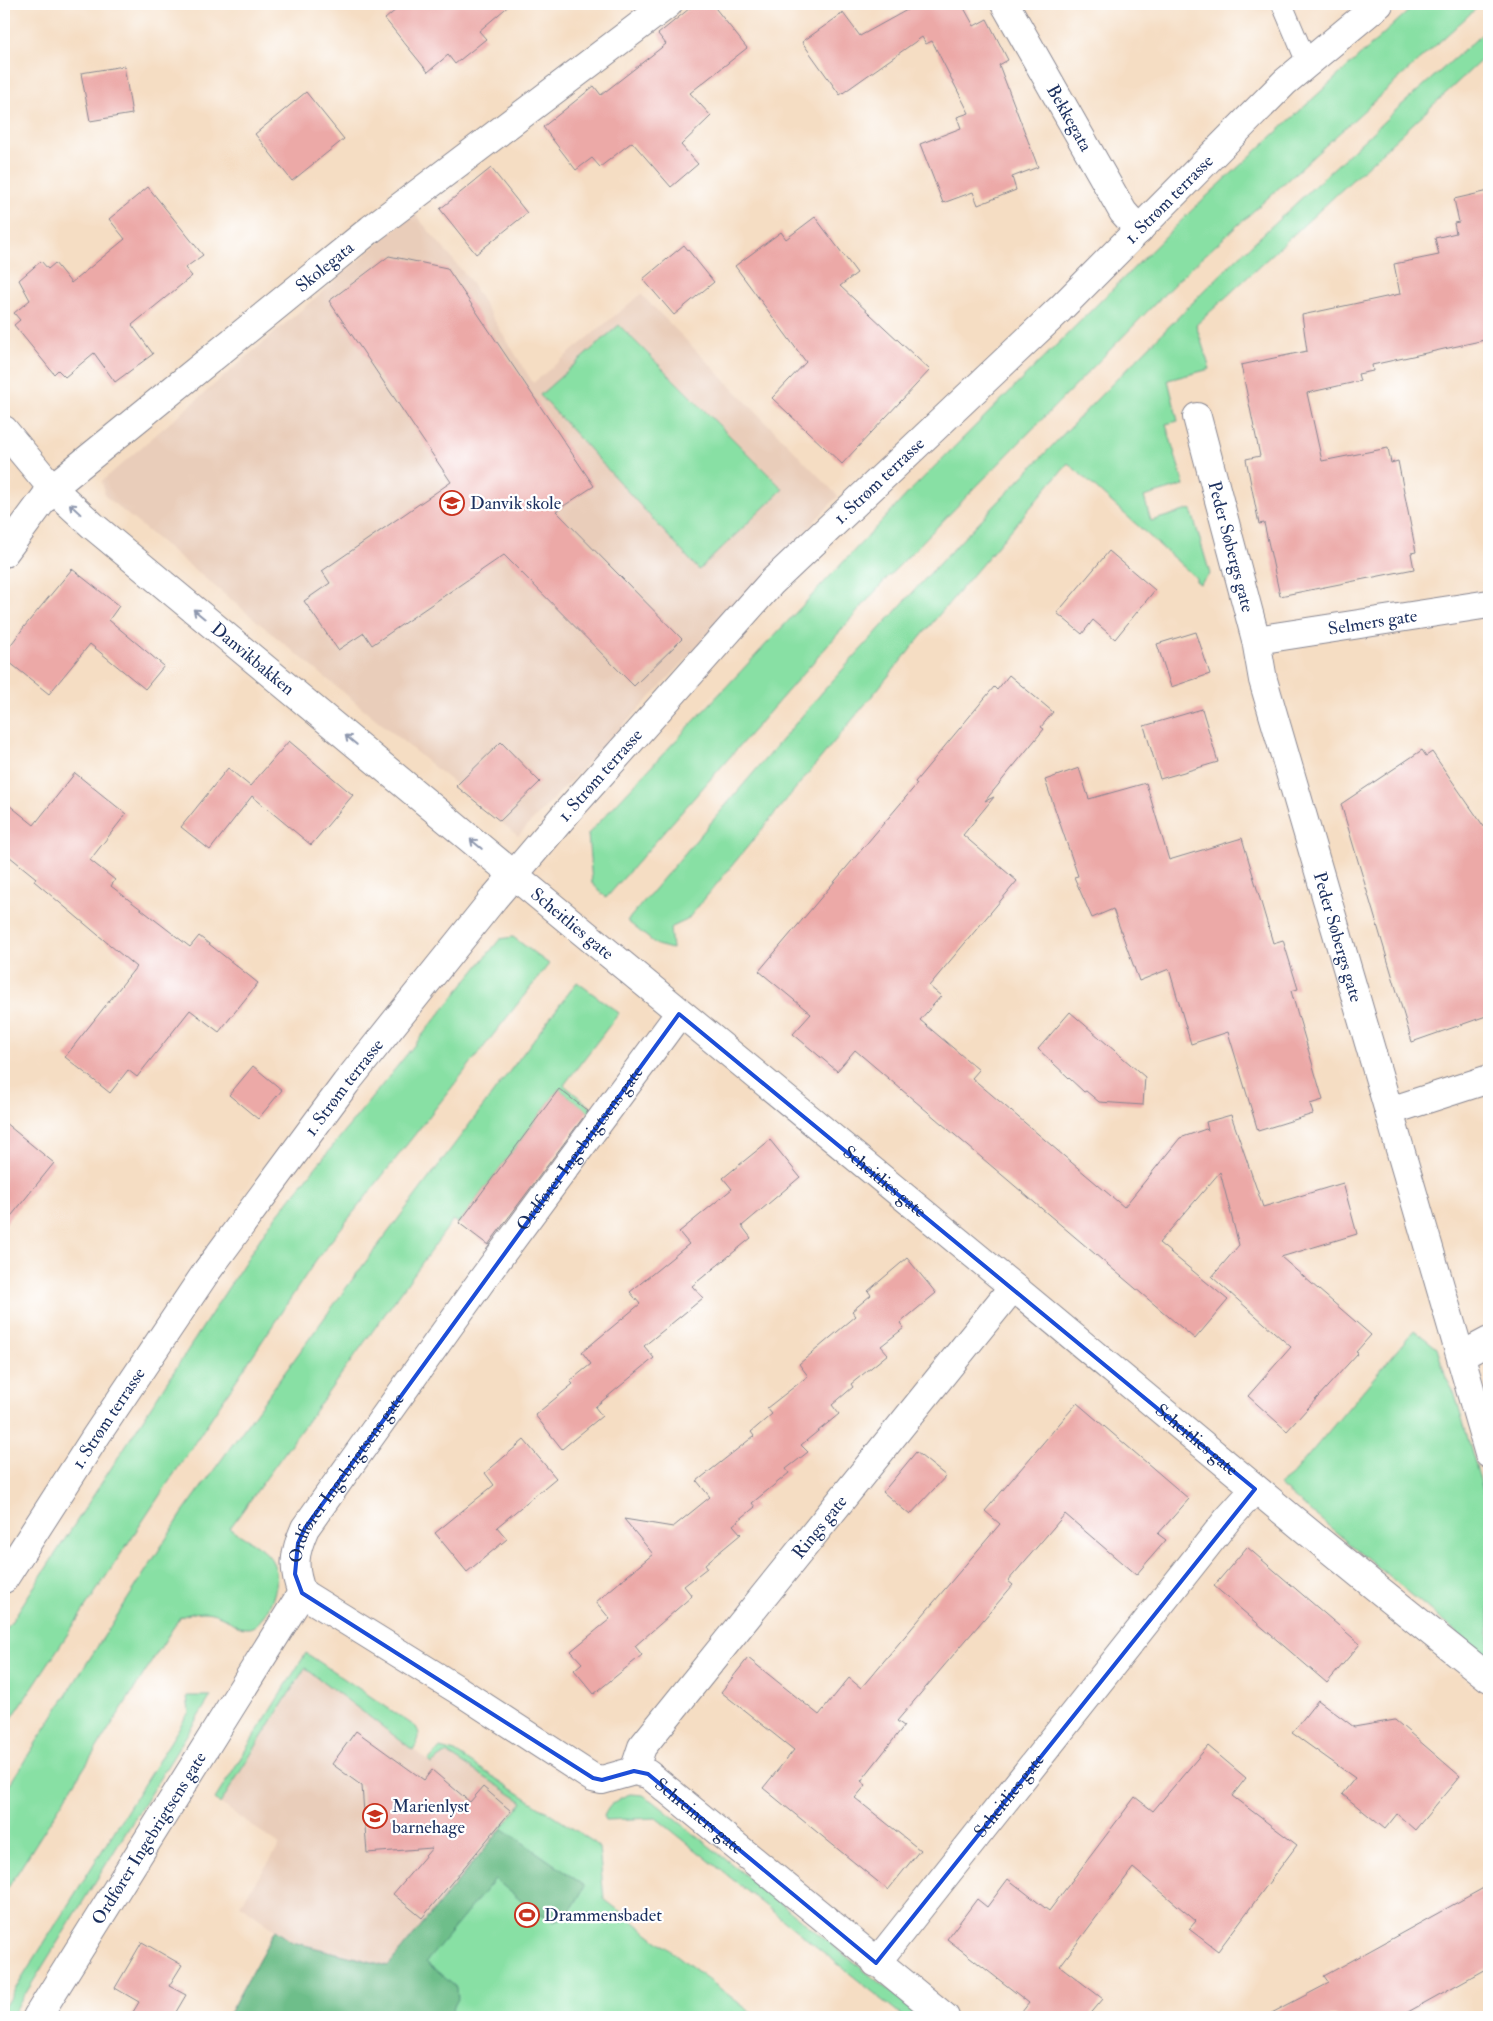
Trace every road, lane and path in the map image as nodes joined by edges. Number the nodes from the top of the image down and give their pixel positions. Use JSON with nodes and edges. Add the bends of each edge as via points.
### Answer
{"nodes":[{"id":1,"x":668,"y":4,"type":"edge"},
{"id":2,"x":1005,"y":4,"type":"edge"},
{"id":3,"x":1282,"y":4,"type":"edge"},
{"id":4,"x":1379,"y":4,"type":"edge"},
{"id":5,"x":1307,"y":63,"type":"junction"},
{"id":6,"x":1140,"y":230,"type":"junction"},
{"id":7,"x":1197,"y":417,"type":"dead end"},
{"id":8,"x":4,"y":430,"type":"edge"},
{"id":9,"x":52,"y":488,"type":"junction"},
{"id":10,"x":4,"y":553,"type":"edge"},
{"id":11,"x":1489,"y":604,"type":"edge"},
{"id":12,"x":1256,"y":640,"type":"junction"},
{"id":13,"x":512,"y":876,"type":"junction"},
{"id":14,"x":679,"y":1014,"type":"junction"},
{"id":15,"x":1489,"y":1079,"type":"edge"},
{"id":16,"x":1390,"y":1111,"type":"junction"},
{"id":17,"x":1013,"y":1287,"type":"junction"},
{"id":18,"x":1489,"y":1341,"type":"edge"},
{"id":19,"x":1461,"y":1356,"type":"junction"},
{"id":20,"x":1489,"y":1454,"type":"edge"},
{"id":21,"x":1255,"y":1489,"type":"junction"},
{"id":22,"x":4,"y":1579,"type":"edge"},
{"id":23,"x":302,"y":1593,"type":"junction"},
{"id":24,"x":1489,"y":1678,"type":"edge"},
{"id":25,"x":634,"y":1771,"type":"junction"},
{"id":26,"x":876,"y":1963,"type":"junction"},
{"id":27,"x":37,"y":2017,"type":"edge"},
{"id":28,"x":945,"y":2017,"type":"edge"}],
"edges":[{"from":1,"to":9,"type":"street","name":"Skolegata","via":[[372,229]]},
{"from":2,"to":6,"type":"street","name":"Bekkegata","via":[[1123,212]]},
{"from":3,"to":5,"type":"lane"},
{"from":4,"to":5,"type":"street","name":"1. Strøm terrasse"},
{"from":5,"to":6,"type":"street","name":"1. Strøm terrasse"},
{"from":6,"to":13,"type":"street","name":"1. Strøm terrasse","via":[[772,582]]},
{"from":7,"to":12,"type":"street","name":"Peder Søbergs gate"},
{"from":8,"to":9,"type":"street","name":"Danvikbakken"},
{"from":9,"to":10,"type":"street","name":"Skolegata"},
{"from":13,"to":9,"type":"street","name":"Danvikbakken","one_way":true},
{"from":11,"to":12,"type":"street","name":"Selmers gate"},
{"from":12,"to":16,"type":"street","name":"Peder Søbergs gate","via":[[1263,680]]},
{"from":13,"to":14,"type":"street","name":"Scheitlies gate"},
{"from":13,"to":22,"type":"street","name":"1. Strøm terrasse","via":[[346,1083],[207,1271]]},
{"from":14,"to":17,"type":"street","name":"Scheitlies gate"},
{"from":14,"to":23,"type":"street","name":"Ordfører Ingebrigtsens gate","via":[[482,1280],[306,1528],[295,1559],[295,1574]]},
{"from":15,"to":16,"type":"street"},
{"from":16,"to":19,"type":"street","name":"Peder Søbergs gate"},
{"from":17,"to":21,"type":"street","name":"Scheitlies gate"},
{"from":17,"to":25,"type":"street","name":"Rings gate","via":[[642,1748]]},
{"from":18,"to":19,"type":"street"},
{"from":19,"to":20,"type":"street","name":"Peder Søbergs gate"},
{"from":21,"to":24,"type":"street","name":"Scheitlies gate"},
{"from":21,"to":26,"type":"street","name":"Scheitlies gate","via":[[1227,1520]]},
{"from":23,"to":25,"type":"street","name":"Schreiners gate","via":[[593,1778],[602,1780]]},
{"from":23,"to":27,"type":"street","name":"Ordfører Ingebrigtsens gate"},
{"from":25,"to":26,"type":"street","name":"Schreiners gate","via":[[648,1774]]},
{"from":26,"to":28,"type":"street","name":"Schreiners gate"}]}
